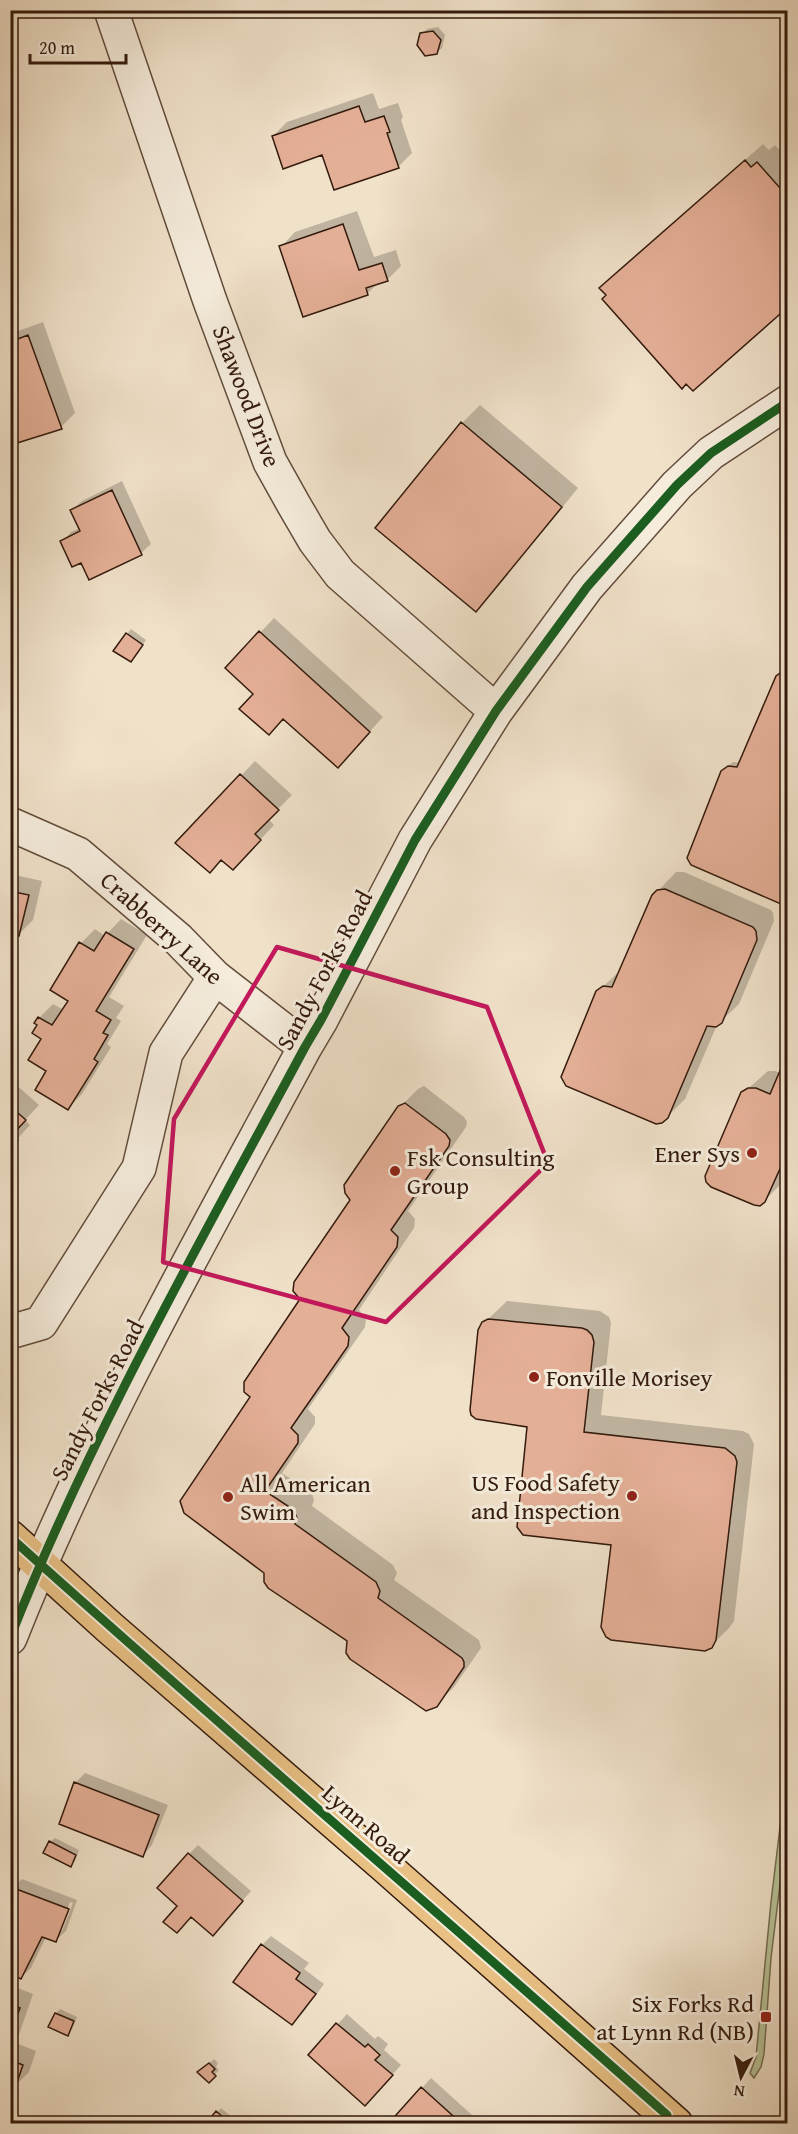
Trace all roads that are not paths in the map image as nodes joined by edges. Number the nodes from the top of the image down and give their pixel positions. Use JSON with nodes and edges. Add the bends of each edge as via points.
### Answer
{"nodes":[{"id":1,"x":111,"y":10,"type":"edge"},
{"id":2,"x":788,"y":402,"type":"edge"},
{"id":3,"x":496,"y":711,"type":"junction"},
{"id":4,"x":10,"y":824,"type":"edge"},
{"id":5,"x":215,"y":977,"type":"junction"},
{"id":6,"x":305,"y":1047,"type":"junction"},
{"id":7,"x":10,"y":1332,"type":"edge"},
{"id":8,"x":10,"y":1537,"type":"edge"},
{"id":9,"x":40,"y":1564,"type":"junction"},
{"id":10,"x":10,"y":1638,"type":"edge"},
{"id":11,"x":676,"y":2124,"type":"edge"}],
"edges":[{"from":1,"to":3,"type":"street","name":"Shawood Drive","via":[[210,301],[270,462],[315,541],[340,574]]},
{"from":2,"to":3,"type":"street","name":"Sandy Forks Road","via":[[711,453],[677,485],[587,587]]},
{"from":3,"to":6,"type":"street","name":"Sandy Forks Road","via":[[416,840]]},
{"from":4,"to":5,"type":"street","name":"Crabberry Lane","via":[[78,854],[178,939]]},
{"from":5,"to":6,"type":"street","name":"Crabberry Lane"},
{"from":5,"to":7,"type":"street","via":[[166,1053],[139,1168],[41,1323]]},
{"from":6,"to":9,"type":"street","name":"Sandy Forks Road","via":[[160,1318]]},
{"from":8,"to":9,"type":"main road","name":"Lynn Road"},
{"from":9,"to":10,"type":"street","name":"Sandy Forks Road"},
{"from":9,"to":11,"type":"main road","name":"Lynn Road"}]}
